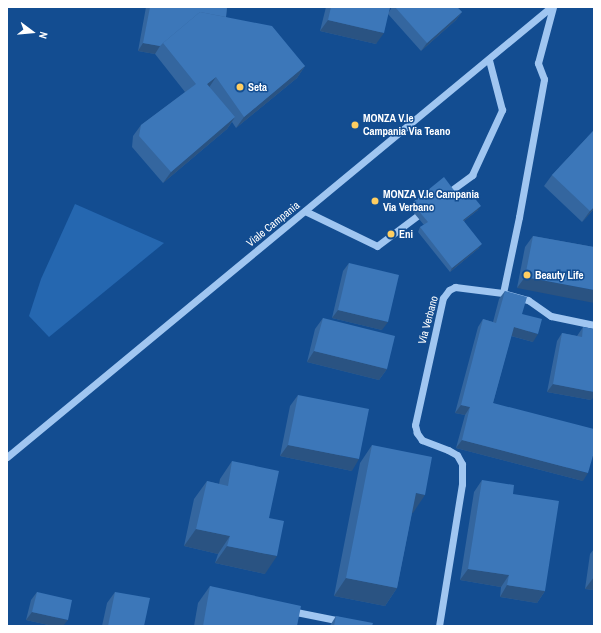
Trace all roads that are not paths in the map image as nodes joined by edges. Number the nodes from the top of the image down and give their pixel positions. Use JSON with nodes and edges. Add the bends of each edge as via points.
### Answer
{"nodes":[{"id":1,"x":552,"y":7,"type":"edge"},
{"id":2,"x":489,"y":60,"type":"junction"},
{"id":3,"x":449,"y":192,"type":"edge"},
{"id":4,"x":305,"y":211,"type":"junction"},
{"id":5,"x":417,"y":216,"type":"edge"},
{"id":6,"x":502,"y":293,"type":"junction"},
{"id":7,"x":594,"y":325,"type":"edge"},
{"id":8,"x":7,"y":457,"type":"edge"},
{"id":9,"x":287,"y":610,"type":"edge"},
{"id":10,"x":348,"y":623,"type":"edge"},
{"id":11,"x":439,"y":626,"type":"edge"}],
"edges":[{"from":1,"to":2,"type":"street","name":"Viale Campania"},
{"from":1,"to":6,"type":"street","via":[[538,63],[544,79]]},
{"from":2,"to":3,"type":"street","via":[[502,110],[472,175]]},
{"from":2,"to":4,"type":"street","name":"Viale Campania"},
{"from":4,"to":5,"type":"street","via":[[377,246]]},
{"from":4,"to":8,"type":"street","name":"Viale Campania"},
{"from":6,"to":7,"type":"street","via":[[528,300],[551,316]]},
{"from":6,"to":11,"type":"street","name":"Via Verbano","via":[[455,287],[443,298],[415,425],[422,440],[448,450],[457,456],[462,464],[462,484]]},
{"from":9,"to":10,"type":"street"}]}
